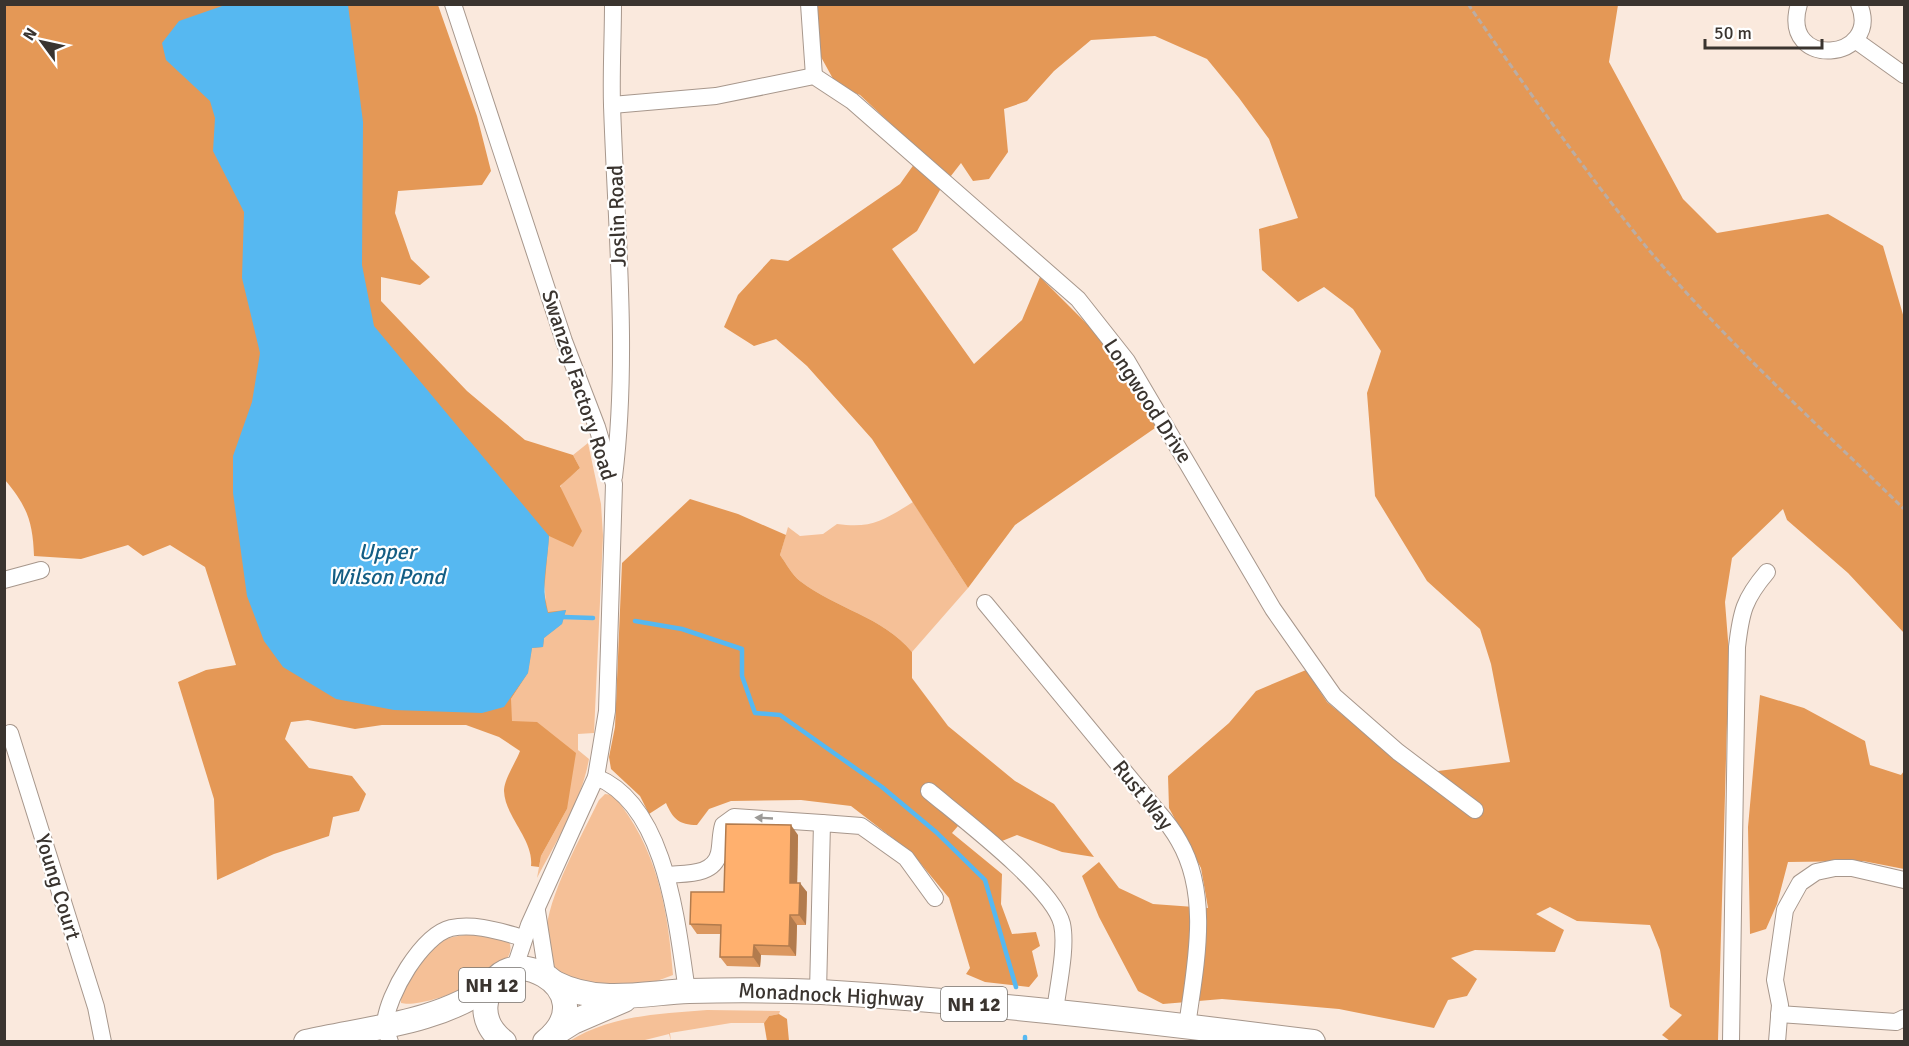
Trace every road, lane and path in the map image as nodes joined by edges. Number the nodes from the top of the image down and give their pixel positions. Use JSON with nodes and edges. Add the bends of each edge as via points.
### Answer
{"nodes":[{"id":1,"x":453,"y":4,"type":"edge"},
{"id":2,"x":613,"y":4,"type":"edge"},
{"id":3,"x":808,"y":4,"type":"edge"},
{"id":4,"x":1468,"y":4,"type":"edge"},
{"id":5,"x":1799,"y":4,"type":"edge"},
{"id":6,"x":1859,"y":4,"type":"edge"},
{"id":7,"x":1855,"y":40,"type":"junction"},
{"id":8,"x":1905,"y":75,"type":"edge"},
{"id":9,"x":814,"y":76,"type":"junction"},
{"id":10,"x":612,"y":105,"type":"junction"},
{"id":11,"x":597,"y":428,"type":"junction"},
{"id":12,"x":620,"y":428,"type":"junction"},
{"id":13,"x":614,"y":484,"type":"junction"},
{"id":14,"x":1905,"y":509,"type":"edge"},
{"id":15,"x":41,"y":570,"type":"dead end"},
{"id":16,"x":1767,"y":572,"type":"dead end"},
{"id":17,"x":4,"y":580,"type":"edge"},
{"id":18,"x":985,"y":603,"type":"dead end"},
{"id":19,"x":10,"y":733,"type":"dead end"},
{"id":20,"x":596,"y":777,"type":"junction"},
{"id":21,"x":928,"y":791,"type":"dead end"},
{"id":22,"x":1475,"y":810,"type":"dead end"},
{"id":23,"x":822,"y":823,"type":"junction"},
{"id":24,"x":667,"y":874,"type":"junction"},
{"id":25,"x":1905,"y":880,"type":"edge"},
{"id":26,"x":935,"y":898,"type":"dead end"},
{"id":27,"x":537,"y":910,"type":"junction"},
{"id":28,"x":524,"y":939,"type":"junction"},
{"id":29,"x":501,"y":978,"type":"junction"},
{"id":30,"x":551,"y":979,"type":"junction"},
{"id":31,"x":687,"y":991,"type":"junction"},
{"id":32,"x":818,"y":992,"type":"junction"},
{"id":33,"x":634,"y":997,"type":"junction"},
{"id":34,"x":1055,"y":1011,"type":"junction"},
{"id":35,"x":435,"y":1013,"type":"junction"},
{"id":36,"x":1779,"y":1014,"type":"junction"},
{"id":37,"x":1905,"y":1018,"type":"edge"},
{"id":38,"x":1187,"y":1026,"type":"junction"},
{"id":39,"x":387,"y":1033,"type":"edge"},
{"id":40,"x":549,"y":1038,"type":"edge"},
{"id":41,"x":500,"y":1040,"type":"edge"},
{"id":42,"x":103,"y":1041,"type":"edge"},
{"id":43,"x":306,"y":1041,"type":"edge"},
{"id":44,"x":1308,"y":1041,"type":"edge"},
{"id":45,"x":1313,"y":1041,"type":"edge"},
{"id":46,"x":1731,"y":1041,"type":"edge"},
{"id":47,"x":1777,"y":1041,"type":"edge"}],
"edges":[{"from":1,"to":11,"type":"street","name":"Swanzey Factory Road","via":[[564,341]]},
{"from":2,"to":10,"type":"street","name":"Joslin Road"},
{"from":3,"to":9,"type":"street"},
{"from":4,"to":14,"type":"path","via":[[1551,124],[1645,244],[1749,357]]},
{"from":5,"to":7,"type":"street","via":[[1797,26],[1807,44],[1816,50],[1838,51]]},
{"from":6,"to":7,"type":"street","via":[[1862,18]]},
{"from":7,"to":8,"type":"street"},
{"from":9,"to":10,"type":"street","via":[[716,96]]},
{"from":9,"to":22,"type":"street","name":"Longwood Drive","via":[[852,101],[1078,300],[1127,361],[1273,609],[1334,696],[1398,752]]},
{"from":10,"to":12,"type":"street","name":"Joslin Road","via":[[618,195]]},
{"from":11,"to":12,"type":"street"},
{"from":11,"to":13,"type":"street","name":"Swanzey Factory Road"},
{"from":12,"to":13,"type":"street","name":"Joslin Road"},
{"from":13,"to":20,"type":"street","name":"Swanzey Factory Road","via":[[607,711]]},
{"from":15,"to":17,"type":"street"},
{"from":16,"to":46,"type":"street","via":[[1741,610],[1737,647]]},
{"from":18,"to":38,"type":"street","name":"Rust Way","via":[[1179,841],[1192,870],[1197,899]]},
{"from":19,"to":42,"type":"street","name":"Young Court","via":[[96,1007]]},
{"from":20,"to":24,"type":"street","via":[[629,798]]},
{"from":20,"to":27,"type":"street","name":"Swanzey Factory Road"},
{"from":21,"to":34,"type":"street","via":[[1013,864],[1056,909],[1063,935]]},
{"from":23,"to":24,"type":"street","one_way":true,"via":[[734,817],[723,825],[719,853],[711,867]]},
{"from":23,"to":26,"type":"street","via":[[861,826],[906,858]]},
{"from":23,"to":32,"type":"street"},
{"from":24,"to":31,"type":"street"},
{"from":25,"to":36,"type":"street","via":[[1835,868],[1816,872],[1800,883],[1788,903],[1784,922],[1775,980]]},
{"from":27,"to":28,"type":"street","name":"Swanzey Factory Road"},
{"from":27,"to":30,"type":"street"},
{"from":28,"to":29,"type":"street","name":"Swanzey Factory Road","via":[[517,961]]},
{"from":28,"to":39,"type":"street","via":[[479,927],[450,928],[439,933],[412,960],[396,991]]},
{"from":29,"to":30,"type":"highway","number":"NH 12","via":[[531,968]]},
{"from":29,"to":35,"type":"highway","number":"NH 12","via":[[475,997]]},
{"from":29,"to":41,"type":"highway","number":"NH 12","via":[[487,994],[486,1015]]},
{"from":30,"to":33,"type":"highway","name":"Monadnock Highway","number":"NH 12","via":[[572,992]]},
{"from":30,"to":40,"type":"highway","number":"NH 12","via":[[563,998],[564,1011]]},
{"from":31,"to":32,"type":"highway","name":"Monadnock Highway","number":"NH 12"},
{"from":31,"to":33,"type":"highway","name":"Monadnock Highway","number":"NH 12"},
{"from":32,"to":34,"type":"highway","name":"Monadnock Highway","number":"NH 12"},
{"from":33,"to":40,"type":"highway","name":"Monadnock Highway","number":"NH 12","via":[[573,1022]]},
{"from":34,"to":38,"type":"highway","name":"Monadnock Highway","number":"NH 12"},
{"from":35,"to":39,"type":"highway","number":"NH 12"},
{"from":35,"to":41,"type":"highway","number":"NH 12","via":[[475,1021]]},
{"from":36,"to":37,"type":"street","via":[[1896,1022]]},
{"from":36,"to":47,"type":"street"},
{"from":38,"to":44,"type":"highway","name":"Monadnock Highway","number":"NH 12"},
{"from":39,"to":43,"type":"highway","number":"NH 12"},
{"from":44,"to":45,"type":"highway","name":"Monadnock Highway","number":"NH 12"}]}
